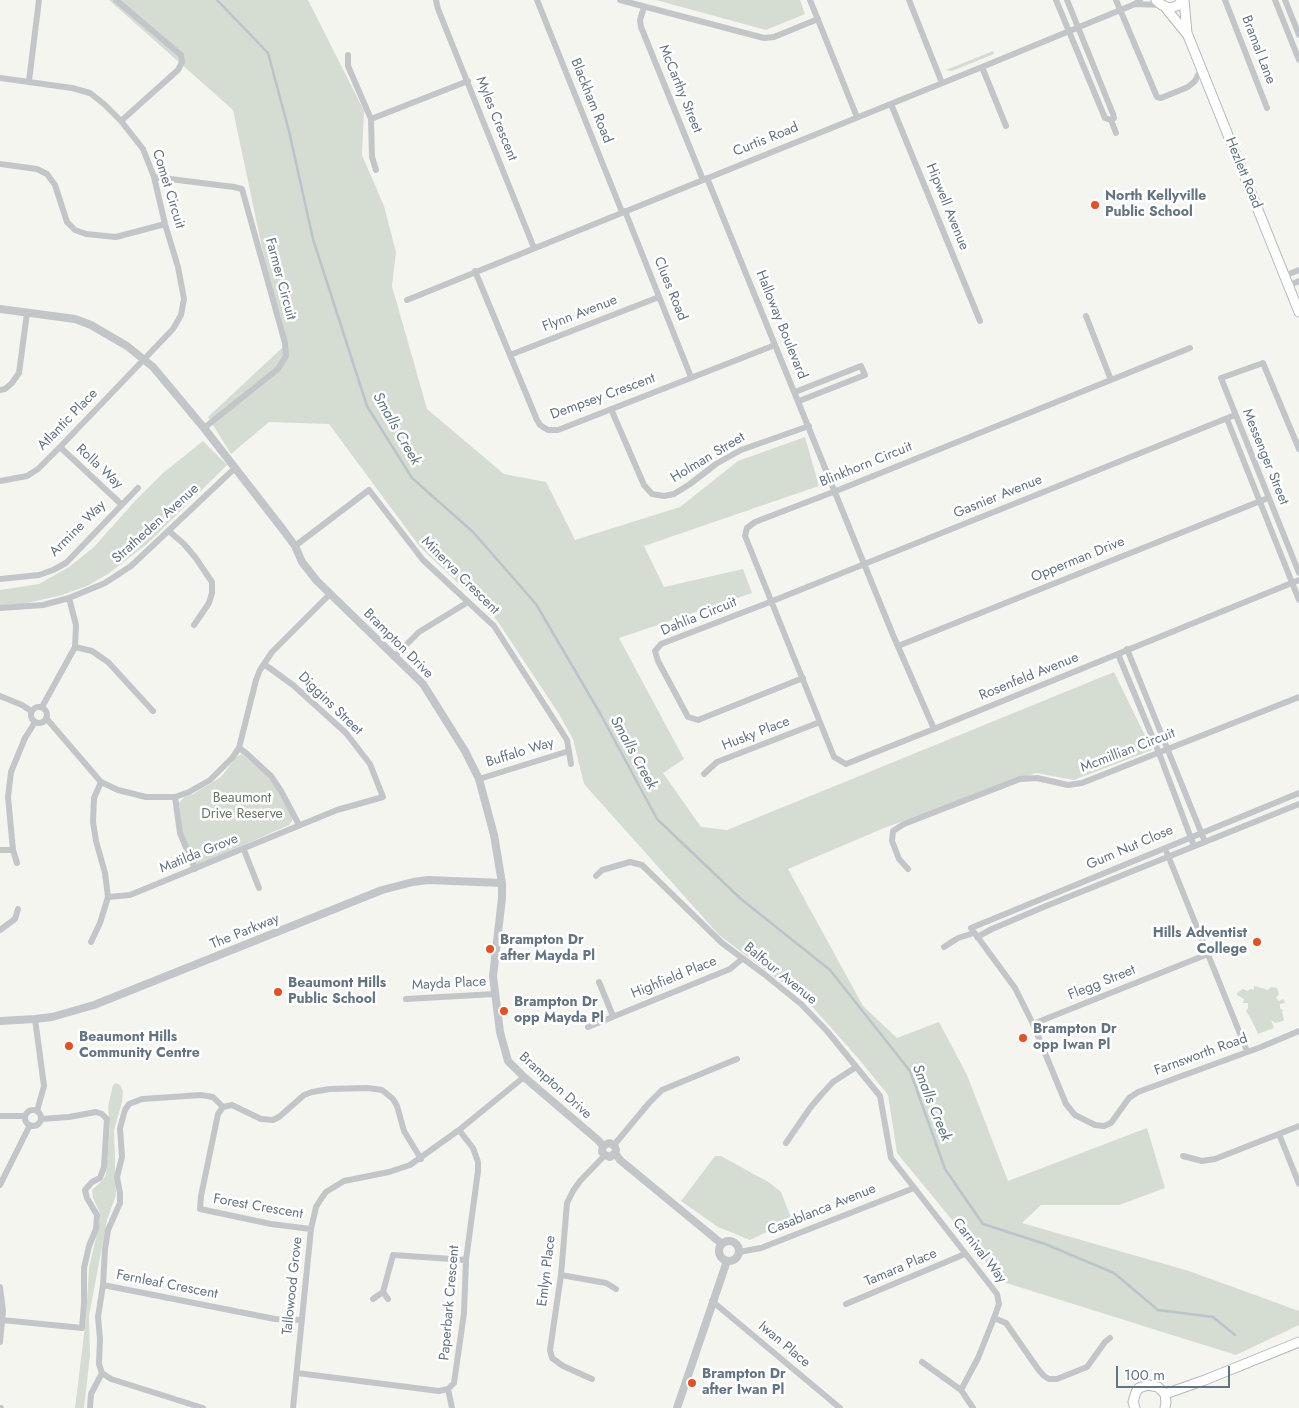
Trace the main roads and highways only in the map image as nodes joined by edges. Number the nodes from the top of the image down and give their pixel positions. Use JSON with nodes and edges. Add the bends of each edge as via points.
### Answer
{"nodes":[{"id":1,"x":1183,"y":0,"type":"edge"},
{"id":2,"x":1161,"y":4,"type":"edge"},
{"id":3,"x":1187,"y":33,"type":"junction"},
{"id":4,"x":1299,"y":312,"type":"edge"},
{"id":5,"x":1299,"y":1342,"type":"edge"},
{"id":6,"x":1165,"y":1394,"type":"junction"},
{"id":7,"x":1134,"y":1408,"type":"edge"},
{"id":8,"x":1164,"y":1408,"type":"edge"}],
"edges":[{"from":1,"to":2,"type":"main road","via":[[1177,6]]},
{"from":1,"to":3,"type":"main road","name":"Hezlett Road"},
{"from":2,"to":3,"type":"main road","name":"Hezlett Road"},
{"from":3,"to":4,"type":"main road","name":"Hezlett Road"},
{"from":5,"to":6,"type":"main road"},
{"from":6,"to":7,"type":"main road","via":[[1153,1385],[1139,1388],[1134,1397]]},
{"from":6,"to":8,"type":"main road"}]}
